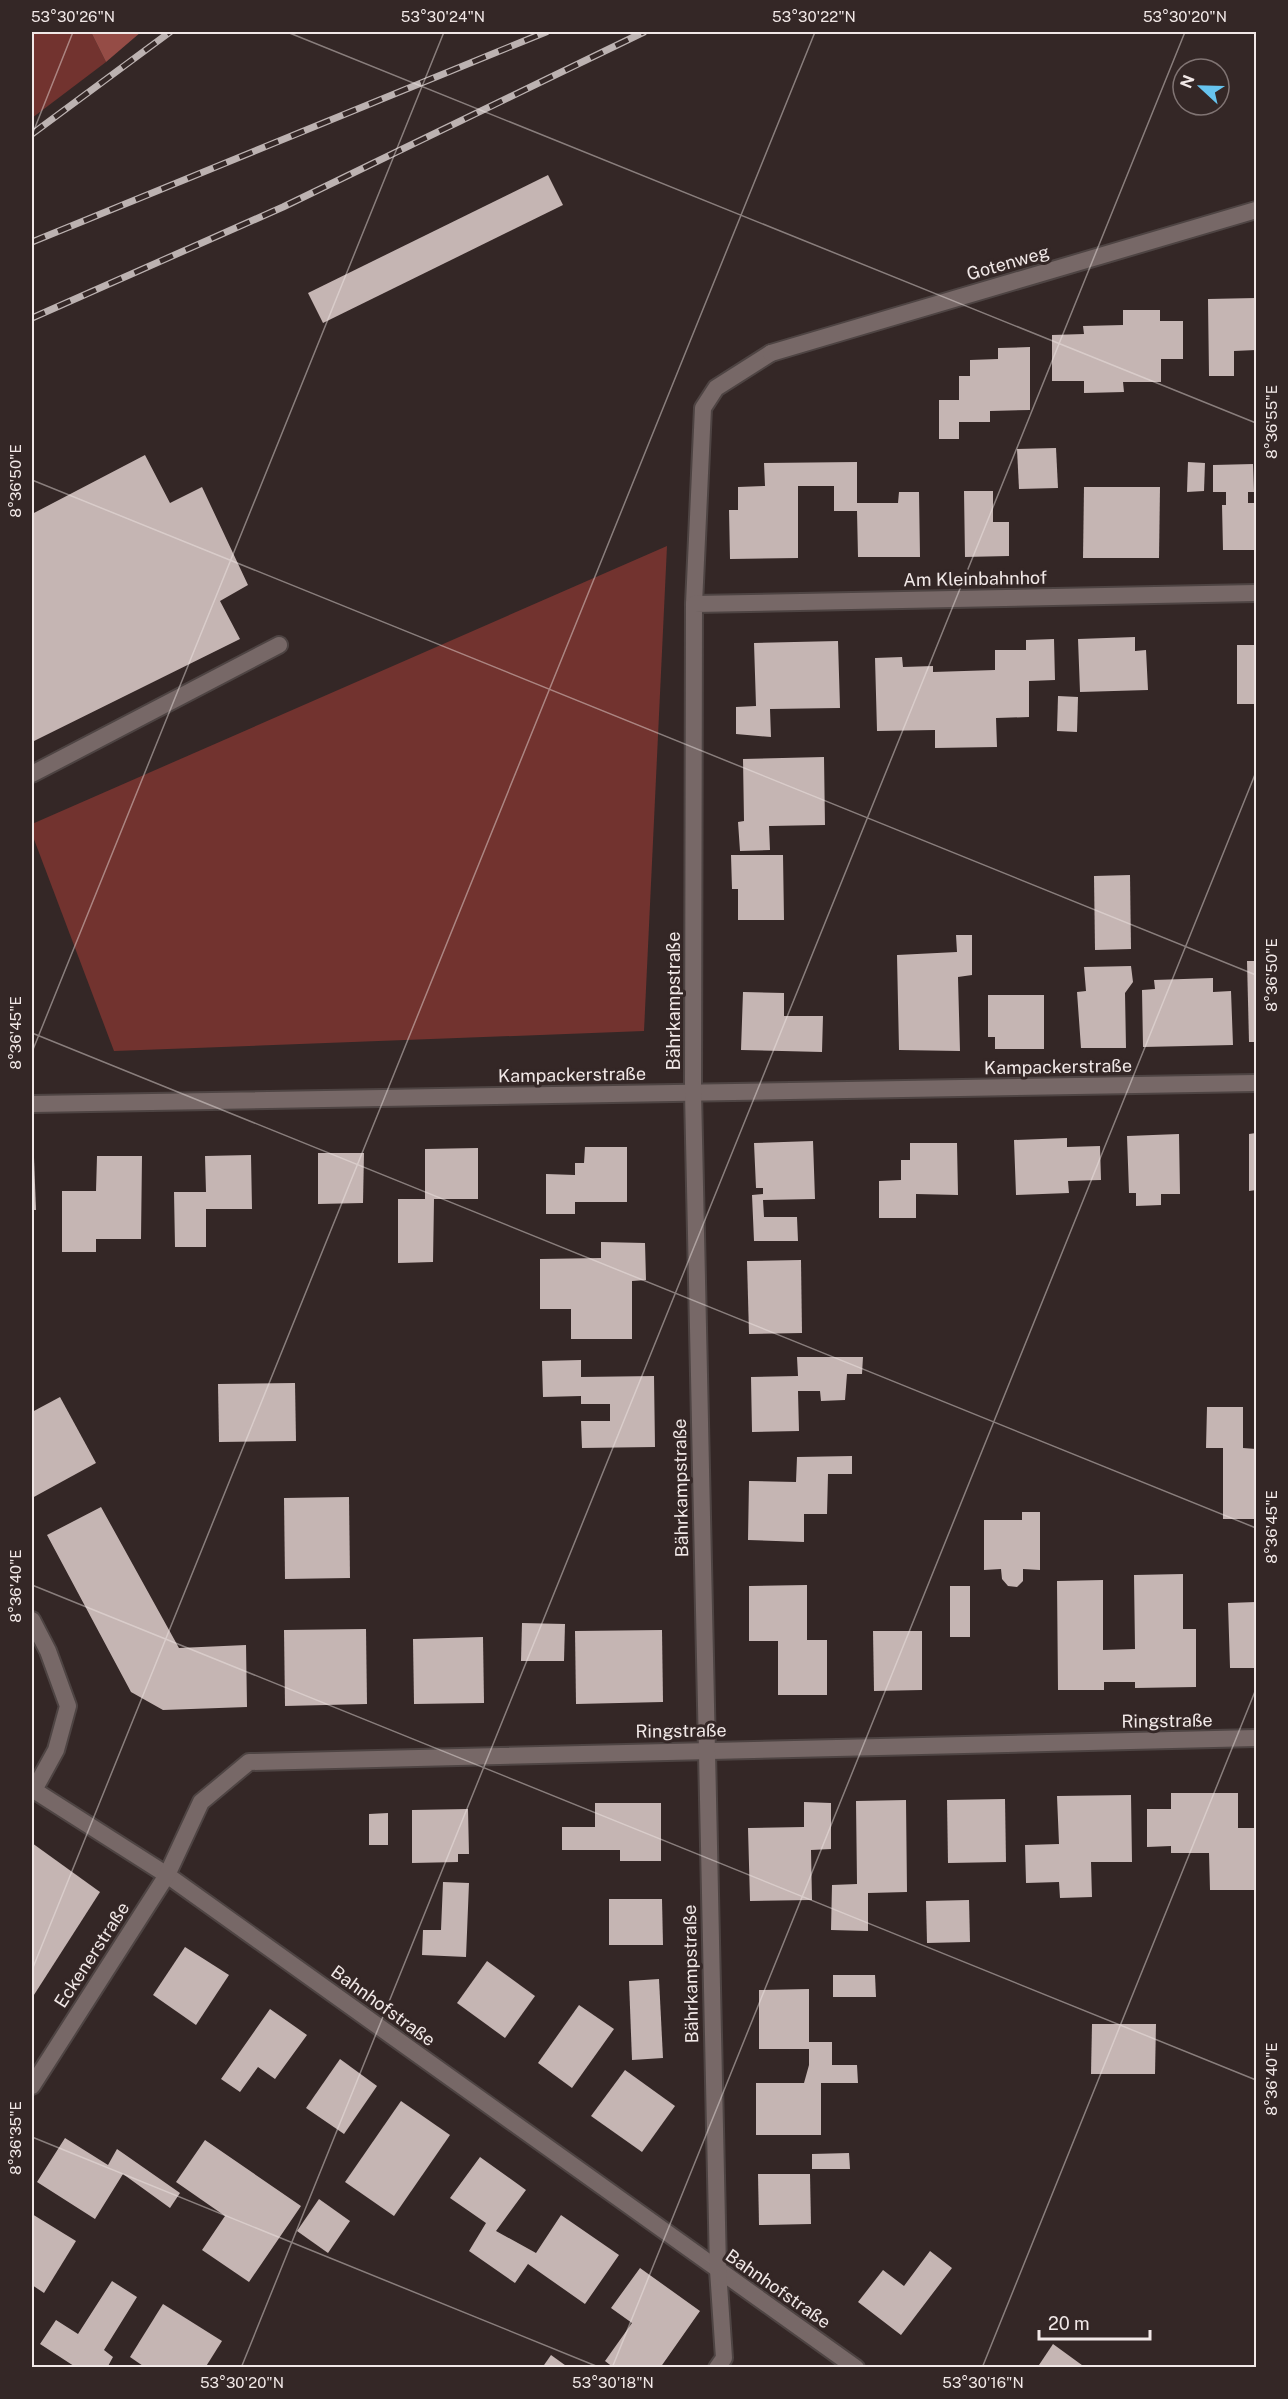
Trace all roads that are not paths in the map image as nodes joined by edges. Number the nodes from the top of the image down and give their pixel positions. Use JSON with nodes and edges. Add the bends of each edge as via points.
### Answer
{"nodes":[{"id":1,"x":1257,"y":210,"type":"edge"},
{"id":2,"x":1257,"y":593,"type":"edge"},
{"id":3,"x":694,"y":604,"type":"junction"},
{"id":4,"x":279,"y":645,"type":"dead end"},
{"id":5,"x":32,"y":774,"type":"edge"},
{"id":6,"x":1257,"y":1083,"type":"edge"},
{"id":7,"x":693,"y":1092,"type":"junction"},
{"id":8,"x":32,"y":1104,"type":"edge"},
{"id":9,"x":32,"y":1620,"type":"edge"},
{"id":10,"x":1257,"y":1738,"type":"edge"},
{"id":11,"x":705,"y":1750,"type":"junction"},
{"id":12,"x":32,"y":1790,"type":"edge"},
{"id":13,"x":167,"y":1875,"type":"junction"},
{"id":14,"x":32,"y":2086,"type":"edge"},
{"id":15,"x":718,"y":2270,"type":"junction"},
{"id":16,"x":717,"y":2367,"type":"edge"},
{"id":17,"x":856,"y":2367,"type":"edge"}],
"edges":[{"from":1,"to":3,"type":"street","name":"Gotenweg","via":[[771,353],[716,388],[703,408]]},
{"from":2,"to":3,"type":"street","name":"Am Kleinbahnhof"},
{"from":3,"to":7,"type":"street","name":"Bährkampstraße"},
{"from":4,"to":5,"type":"street"},
{"from":6,"to":7,"type":"street","name":"Kampackerstraße"},
{"from":7,"to":8,"type":"street","name":"Kampackerstraße"},
{"from":7,"to":11,"type":"street","name":"Bährkampstraße"},
{"from":9,"to":12,"type":"street","name":"Bahnhofstraße","via":[[68,1706],[56,1750]]},
{"from":10,"to":11,"type":"street","name":"Ringstraße"},
{"from":11,"to":13,"type":"street","name":"Ringstraße","via":[[249,1762],[201,1802]]},
{"from":11,"to":15,"type":"street","name":"Bährkampstraße"},
{"from":12,"to":13,"type":"street","name":"Bahnhofstraße"},
{"from":13,"to":14,"type":"street","name":"Eckenerstraße"},
{"from":13,"to":15,"type":"street","name":"Bahnhofstraße"},
{"from":15,"to":16,"type":"street","name":"Bährkampstraße","via":[[724,2358]]},
{"from":15,"to":17,"type":"street","name":"Bahnhofstraße"}]}
